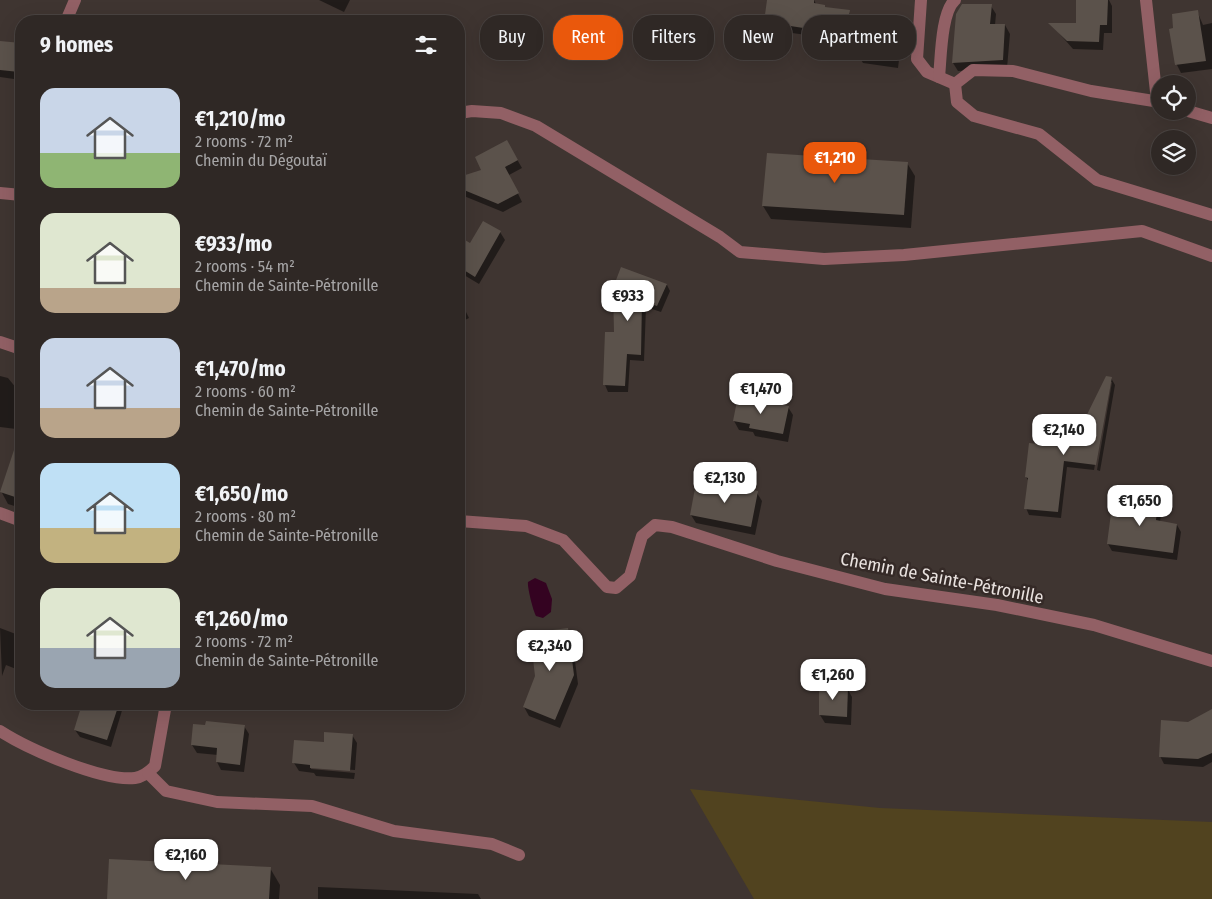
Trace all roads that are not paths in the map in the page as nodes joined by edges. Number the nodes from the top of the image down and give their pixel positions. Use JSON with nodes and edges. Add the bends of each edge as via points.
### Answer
{"nodes":[{"id":1,"x":75,"y":0,"type":"edge"},
{"id":2,"x":921,"y":0,"type":"edge"},
{"id":3,"x":954,"y":0,"type":"edge"},
{"id":4,"x":1146,"y":0,"type":"edge"},
{"id":5,"x":69,"y":15,"type":"edge"},
{"id":6,"x":1156,"y":75,"type":"edge"},
{"id":7,"x":939,"y":78,"type":"junction"},
{"id":8,"x":955,"y":84,"type":"junction"},
{"id":9,"x":1151,"y":101,"type":"edge"},
{"id":10,"x":465,"y":112,"type":"edge"},
{"id":11,"x":1196,"y":113,"type":"edge"},
{"id":12,"x":1212,"y":118,"type":"edge"},
{"id":13,"x":0,"y":193,"type":"edge"},
{"id":14,"x":15,"y":194,"type":"edge"},
{"id":15,"x":1212,"y":216,"type":"edge"},
{"id":16,"x":1212,"y":256,"type":"edge"},
{"id":17,"x":0,"y":342,"type":"edge"},
{"id":18,"x":15,"y":346,"type":"edge"},
{"id":19,"x":0,"y":513,"type":"edge"},
{"id":20,"x":15,"y":519,"type":"edge"},
{"id":21,"x":465,"y":521,"type":"edge"},
{"id":22,"x":1212,"y":661,"type":"edge"},
{"id":23,"x":165,"y":710,"type":"edge"},
{"id":24,"x":0,"y":730,"type":"edge"},
{"id":25,"x":148,"y":773,"type":"junction"},
{"id":26,"x":519,"y":856,"type":"dead end"}],
"edges":[{"from":1,"to":5,"type":"street"},
{"from":2,"to":7,"type":"street","via":[[917,59],[927,72]]},
{"from":3,"to":7,"type":"street","via":[[944,28]]},
{"from":4,"to":6,"type":"street"},
{"from":7,"to":8,"type":"street"},
{"from":8,"to":9,"type":"street","via":[[973,70],[1013,72],[1091,91]]},
{"from":8,"to":15,"type":"street","via":[[957,102],[974,116],[1039,134],[1097,180]]},
{"from":10,"to":16,"type":"street","via":[[501,113],[536,126],[740,252],[824,259],[904,255],[1142,231]]},
{"from":11,"to":12,"type":"street"},
{"from":13,"to":14,"type":"street"},
{"from":17,"to":18,"type":"street"},
{"from":19,"to":20,"type":"street"},
{"from":21,"to":22,"type":"street","name":"Chemin de Sainte-Pétronille","via":[[526,526],[562,540],[607,587],[616,588],[630,576],[642,536],[655,525],[672,527],[777,561],[886,589],[997,605],[1094,625]]},
{"from":23,"to":25,"type":"street","via":[[155,766]]},
{"from":24,"to":25,"type":"street","via":[[56,759],[115,778],[137,778]]},
{"from":25,"to":26,"type":"street","via":[[166,791],[217,802],[312,806],[394,831],[492,844]]}]}
